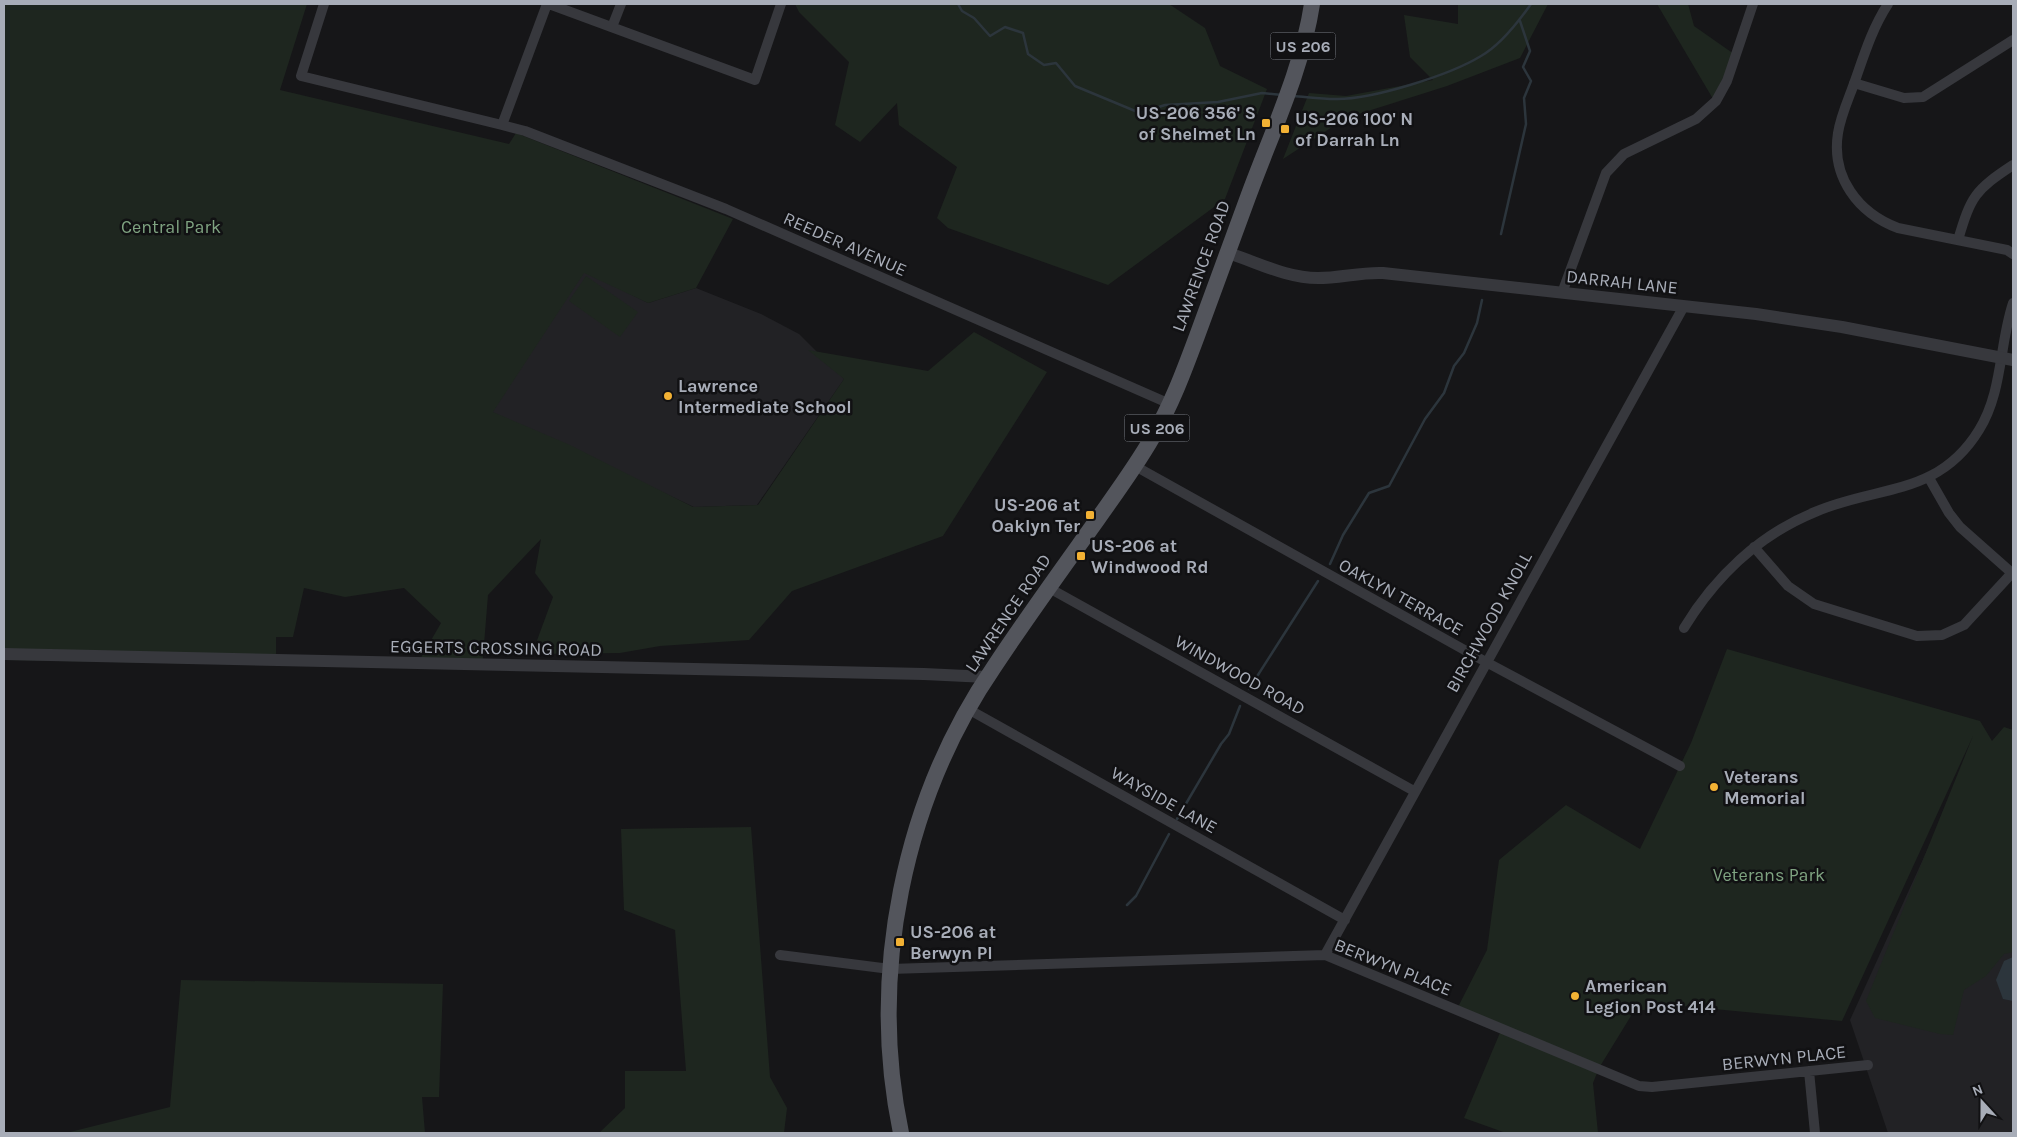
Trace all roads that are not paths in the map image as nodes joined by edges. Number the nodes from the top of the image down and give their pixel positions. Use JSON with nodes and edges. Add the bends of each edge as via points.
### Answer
{"nodes":[{"id":1,"x":324,"y":4,"type":"edge"},
{"id":2,"x":548,"y":4,"type":"edge"},
{"id":3,"x":621,"y":4,"type":"edge"},
{"id":4,"x":781,"y":4,"type":"edge"},
{"id":5,"x":1312,"y":4,"type":"edge"},
{"id":6,"x":1753,"y":4,"type":"edge"},
{"id":7,"x":1888,"y":4,"type":"edge"},
{"id":8,"x":612,"y":27,"type":"junction"},
{"id":9,"x":2013,"y":40,"type":"edge"},
{"id":10,"x":1854,"y":83,"type":"junction"},
{"id":11,"x":502,"y":125,"type":"junction"},
{"id":12,"x":2013,"y":165,"type":"edge"},
{"id":13,"x":1958,"y":240,"type":"junction"},
{"id":14,"x":1228,"y":253,"type":"junction"},
{"id":15,"x":2013,"y":254,"type":"edge"},
{"id":16,"x":1562,"y":294,"type":"junction"},
{"id":17,"x":2013,"y":303,"type":"edge"},
{"id":18,"x":1684,"y":306,"type":"junction"},
{"id":19,"x":2007,"y":359,"type":"edge"},
{"id":20,"x":1170,"y":404,"type":"junction"},
{"id":21,"x":1134,"y":466,"type":"junction"},
{"id":22,"x":1929,"y":478,"type":"junction"},
{"id":23,"x":1754,"y":547,"type":"junction"},
{"id":24,"x":2013,"y":573,"type":"edge"},
{"id":25,"x":1049,"y":588,"type":"junction"},
{"id":26,"x":1684,"y":628,"type":"dead end"},
{"id":27,"x":4,"y":654,"type":"edge"},
{"id":28,"x":1486,"y":662,"type":"junction"},
{"id":29,"x":987,"y":677,"type":"junction"},
{"id":30,"x":968,"y":709,"type":"junction"},
{"id":31,"x":1680,"y":766,"type":"dead end"},
{"id":32,"x":1414,"y":792,"type":"junction"},
{"id":33,"x":1345,"y":920,"type":"junction"},
{"id":34,"x":780,"y":955,"type":"dead end"},
{"id":35,"x":1325,"y":955,"type":"junction"},
{"id":36,"x":890,"y":969,"type":"junction"},
{"id":37,"x":1868,"y":1065,"type":"dead end"},
{"id":38,"x":1809,"y":1071,"type":"junction"},
{"id":39,"x":901,"y":1133,"type":"edge"},
{"id":40,"x":1815,"y":1133,"type":"edge"}],
"edges":[{"from":1,"to":11,"type":"street","name":"REEDER AVENUE","via":[[300,76]]},
{"from":2,"to":8,"type":"street"},
{"from":2,"to":11,"type":"street"},
{"from":3,"to":8,"type":"street"},
{"from":4,"to":8,"type":"street","via":[[755,80]]},
{"from":5,"to":14,"type":"main road","name":"LAWRENCE ROAD","number":"US 206","via":[[1303,46]]},
{"from":6,"to":16,"type":"street","via":[[1727,81],[1716,101],[1696,119],[1624,154],[1606,173]]},
{"from":7,"to":10,"type":"street","via":[[1873,30]]},
{"from":9,"to":10,"type":"street","via":[[1923,97],[1904,98]]},
{"from":10,"to":13,"type":"street","via":[[1837,145],[1840,173],[1853,197],[1884,223]]},
{"from":11,"to":20,"type":"street","name":"REEDER AVENUE","via":[[526,131],[726,209]]},
{"from":12,"to":13,"type":"street","via":[[1976,194]]},
{"from":13,"to":15,"type":"street"},
{"from":14,"to":16,"type":"street","name":"DARRAH LANE","via":[[1299,276],[1319,278],[1383,273]]},
{"from":14,"to":20,"type":"main road","name":"LAWRENCE ROAD","number":"US 206"},
{"from":16,"to":18,"type":"street","name":"DARRAH LANE"},
{"from":17,"to":19,"type":"street","via":[[2008,317]]},
{"from":18,"to":19,"type":"street","name":"DARRAH LANE","via":[[1818,323]]},
{"from":18,"to":28,"type":"street","name":"BIRCHWOOD KNOLL"},
{"from":19,"to":22,"type":"street","via":[[1979,431],[1957,457]]},
{"from":20,"to":21,"type":"main road","name":"LAWRENCE ROAD","number":"US 206"},
{"from":21,"to":25,"type":"main road","name":"LAWRENCE ROAD","number":"US 206"},
{"from":21,"to":28,"type":"street","name":"OAKLYN TERRACE"},
{"from":22,"to":23,"type":"street","via":[[1895,491],[1814,512]]},
{"from":22,"to":24,"type":"street","via":[[1960,527]]},
{"from":23,"to":24,"type":"street","via":[[1788,586],[1814,604],[1917,636],[1942,635],[1964,625]]},
{"from":23,"to":26,"type":"street","via":[[1720,578]]},
{"from":25,"to":29,"type":"main road","name":"LAWRENCE ROAD","number":"US 206"},
{"from":25,"to":32,"type":"street","name":"WINDWOOD ROAD"},
{"from":27,"to":29,"type":"street","name":"EGGERTS CROSSING ROAD"},
{"from":28,"to":31,"type":"street","name":"OAKLYN TERRACE"},
{"from":28,"to":32,"type":"street","name":"BIRCHWOOD KNOLL"},
{"from":29,"to":30,"type":"main road","name":"LAWRENCE ROAD","number":"US 206"},
{"from":30,"to":33,"type":"street","name":"WAYSIDE LANE"},
{"from":30,"to":36,"type":"main road","name":"LAWRENCE ROAD","number":"US 206","via":[[944,756],[916,831],[898,905]]},
{"from":32,"to":33,"type":"street","name":"BIRCHWOOD KNOLL"},
{"from":33,"to":35,"type":"street","name":"BIRCHWOOD KNOLL"},
{"from":34,"to":36,"type":"street","name":"BERWYN PLACE"},
{"from":35,"to":36,"type":"street","name":"BERWYN PLACE"},
{"from":35,"to":38,"type":"street","name":"BERWYN PLACE","via":[[1640,1086]]},
{"from":36,"to":39,"type":"main road","name":"LAWRENCE ROAD","number":"US 206","via":[[890,1046]]},
{"from":37,"to":38,"type":"street","name":"BERWYN PLACE"},
{"from":38,"to":40,"type":"street"}]}
